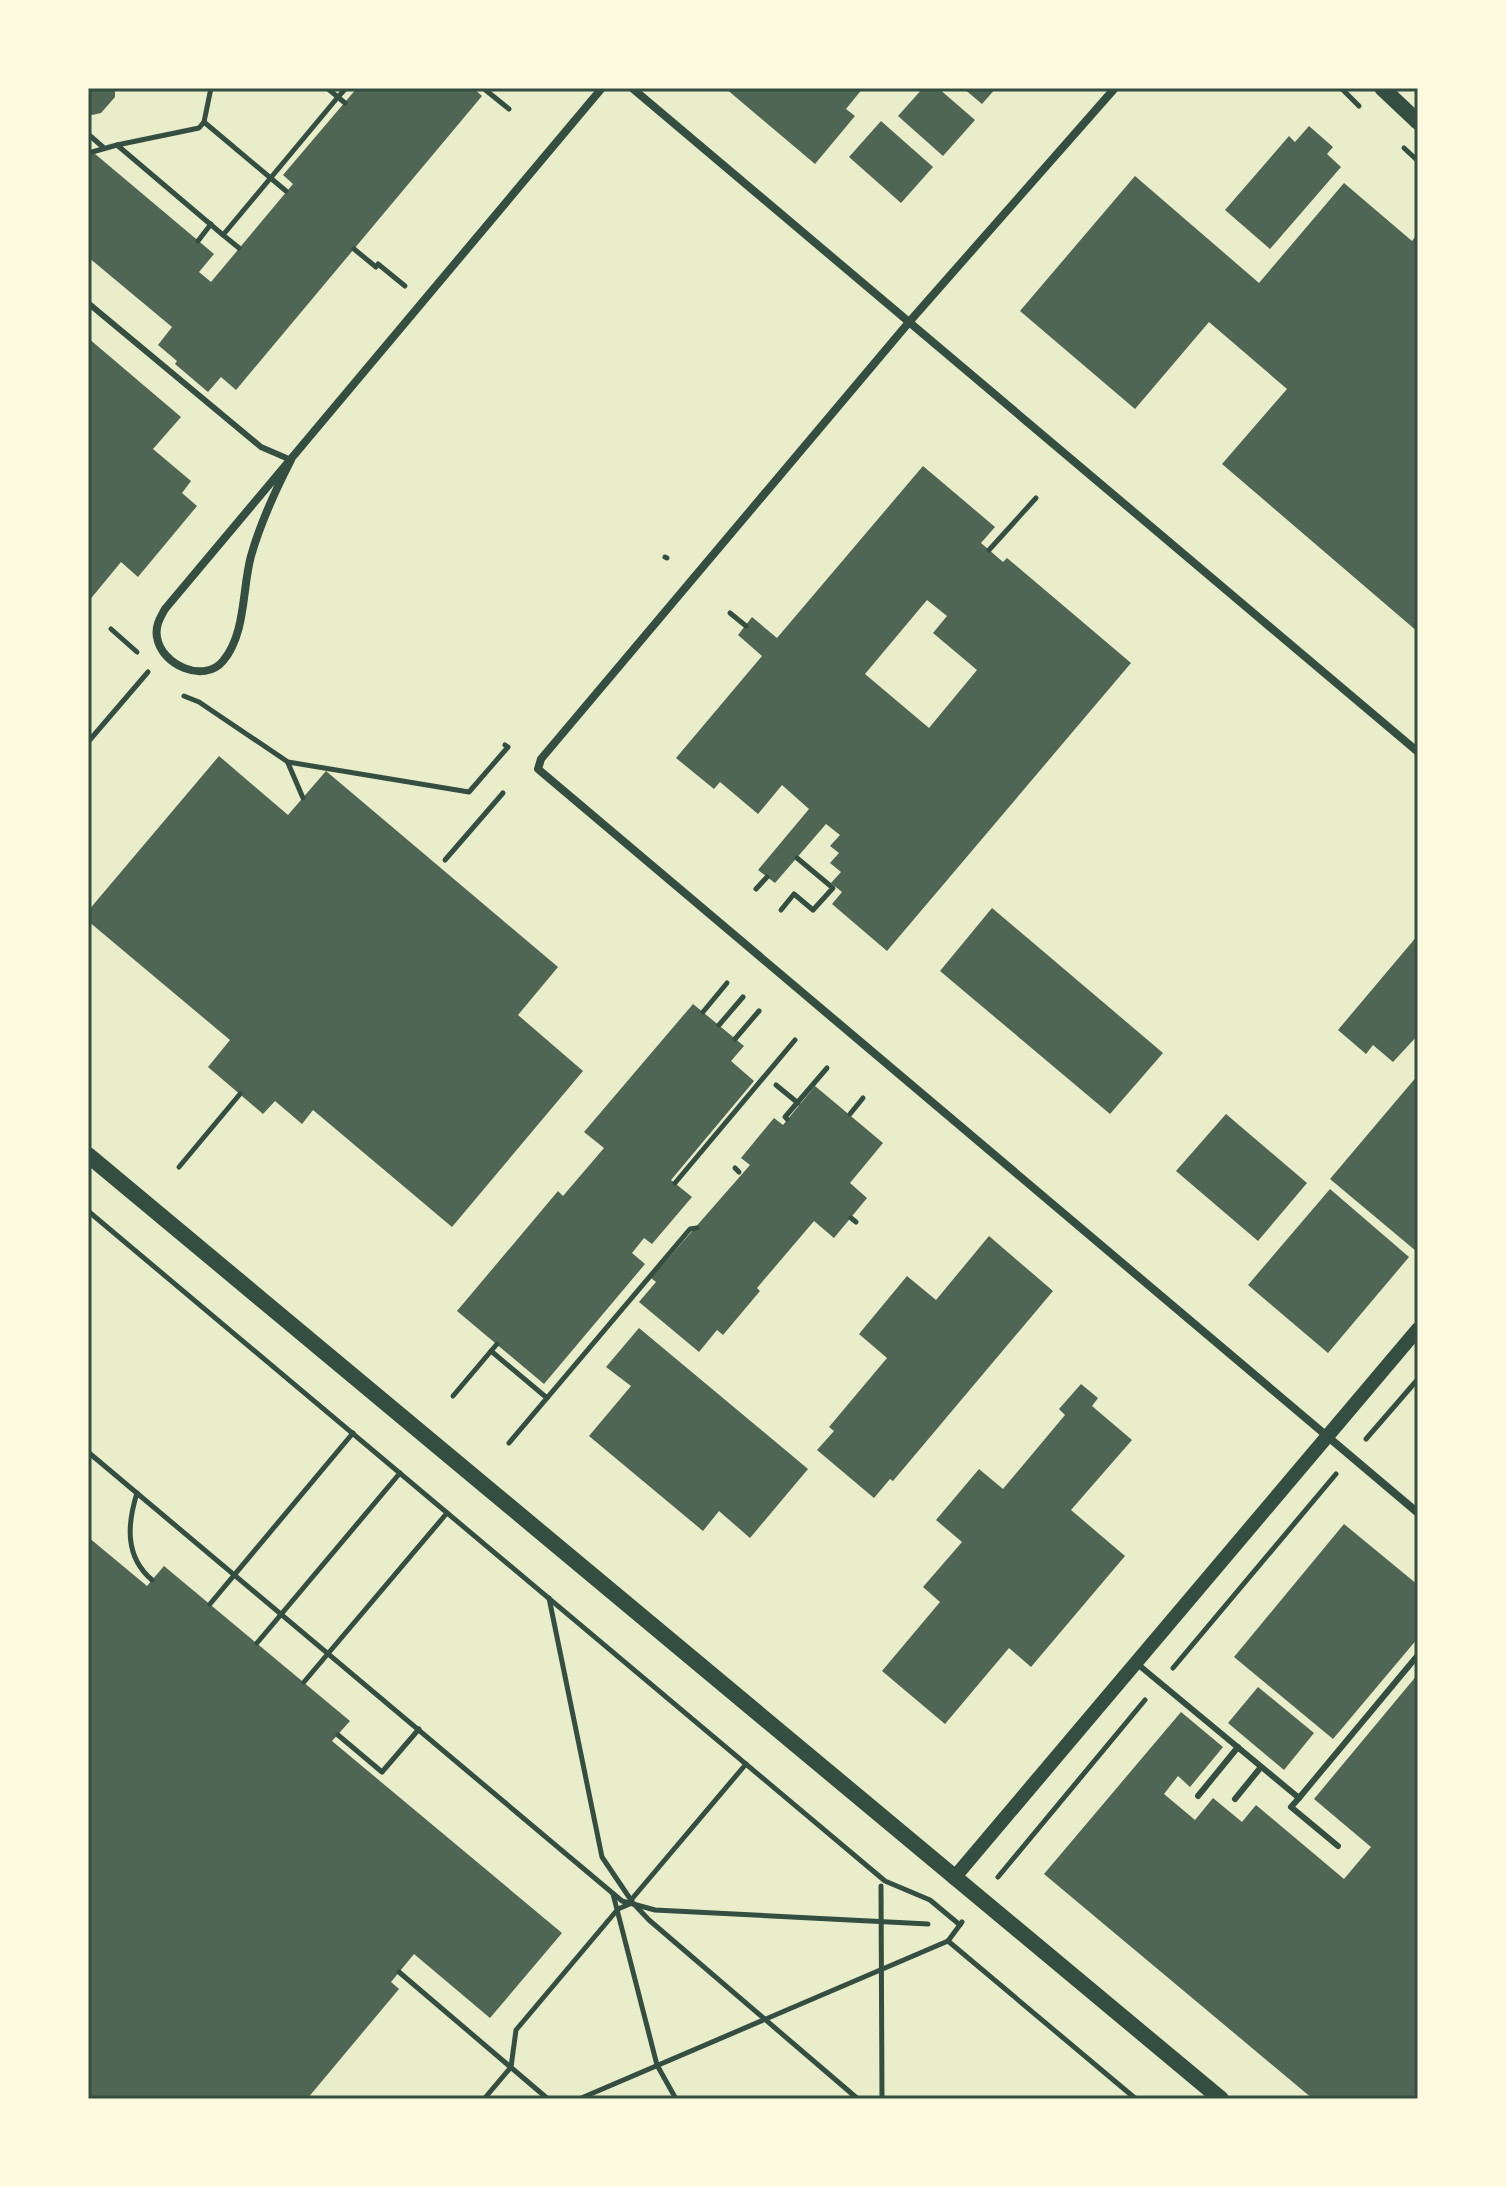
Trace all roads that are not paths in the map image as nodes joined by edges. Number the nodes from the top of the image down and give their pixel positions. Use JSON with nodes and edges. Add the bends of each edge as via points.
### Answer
{"nodes":[{"id":1,"x":602,"y":88,"type":"edge"},
{"id":2,"x":632,"y":88,"type":"edge"},
{"id":3,"x":1115,"y":88,"type":"edge"},
{"id":4,"x":1382,"y":88,"type":"edge"},
{"id":5,"x":1418,"y":122,"type":"edge"},
{"id":6,"x":88,"y":303,"type":"edge"},
{"id":7,"x":910,"y":321,"type":"junction"},
{"id":8,"x":291,"y":460,"type":"junction"},
{"id":9,"x":1418,"y":752,"type":"edge"},
{"id":10,"x":88,"y":1155,"type":"edge"},
{"id":11,"x":1418,"y":1329,"type":"edge"},
{"id":12,"x":1327,"y":1436,"type":"junction"},
{"id":13,"x":1418,"y":1513,"type":"edge"},
{"id":14,"x":1418,"y":1655,"type":"edge"},
{"id":15,"x":1135,"y":1662,"type":"junction"},
{"id":16,"x":1238,"y":1747,"type":"junction"},
{"id":17,"x":1261,"y":1767,"type":"junction"},
{"id":18,"x":1198,"y":1796,"type":"dead end"},
{"id":19,"x":1299,"y":1798,"type":"junction"},
{"id":20,"x":1235,"y":1799,"type":"dead end"},
{"id":21,"x":1338,"y":1846,"type":"dead end"},
{"id":22,"x":954,"y":1878,"type":"junction"},
{"id":23,"x":1221,"y":2099,"type":"edge"}],
"edges":[{"from":1,"to":8,"type":"street"},
{"from":2,"to":7,"type":"street"},
{"from":3,"to":7,"type":"street"},
{"from":4,"to":5,"type":"main road"},
{"from":6,"to":8,"type":"lane","via":[[261,447]]},
{"from":7,"to":9,"type":"street"},
{"from":7,"to":12,"type":"street","via":[[541,759],[538,769]]},
{"from":8,"to":8,"type":"street","via":[[157,622],[163,652],[184,668],[215,669],[229,653],[256,538]]},
{"from":10,"to":22,"type":"main road"},
{"from":11,"to":12,"type":"street"},
{"from":12,"to":13,"type":"street"},
{"from":12,"to":15,"type":"street"},
{"from":14,"to":19,"type":"lane"},
{"from":15,"to":16,"type":"lane"},
{"from":15,"to":22,"type":"street"},
{"from":16,"to":17,"type":"lane"},
{"from":16,"to":18,"type":"lane"},
{"from":17,"to":19,"type":"lane"},
{"from":17,"to":20,"type":"lane"},
{"from":19,"to":21,"type":"lane","via":[[1291,1807]]},
{"from":22,"to":23,"type":"main road"}]}
